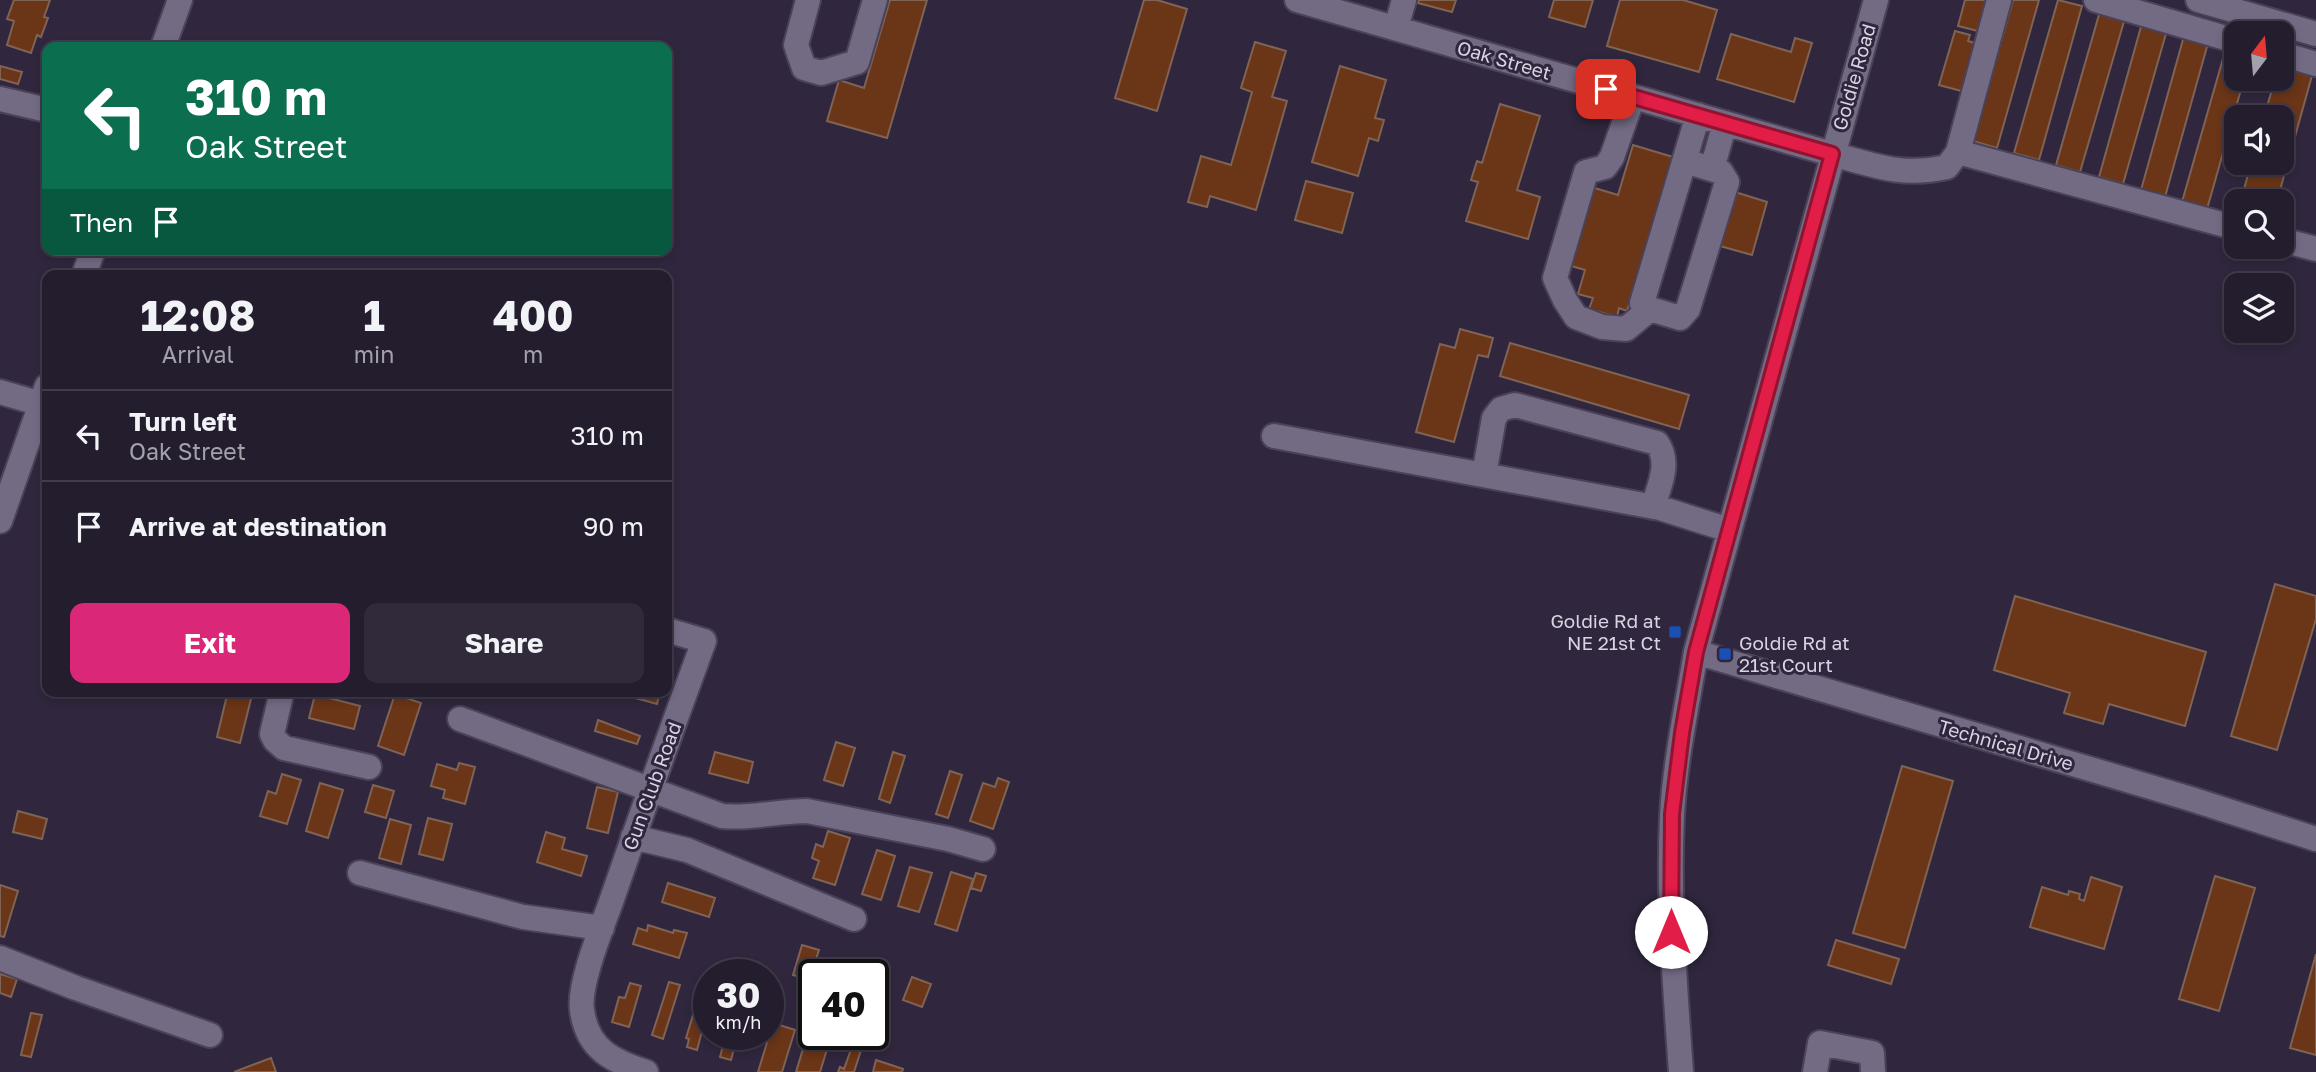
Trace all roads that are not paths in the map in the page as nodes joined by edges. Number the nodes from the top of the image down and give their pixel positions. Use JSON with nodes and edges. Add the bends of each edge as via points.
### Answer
{"nodes":[{"id":1,"x":180,"y":0,"type":"edge"},
{"id":2,"x":808,"y":0,"type":"edge"},
{"id":3,"x":875,"y":0,"type":"edge"},
{"id":4,"x":1297,"y":0,"type":"edge"},
{"id":5,"x":1404,"y":0,"type":"edge"},
{"id":6,"x":1876,"y":0,"type":"edge"},
{"id":7,"x":1999,"y":0,"type":"edge"},
{"id":8,"x":2096,"y":0,"type":"edge"},
{"id":9,"x":2198,"y":0,"type":"edge"},
{"id":10,"x":1396,"y":28,"type":"junction"},
{"id":11,"x":2316,"y":34,"type":"edge"},
{"id":12,"x":2224,"y":37,"type":"edge"},
{"id":13,"x":165,"y":42,"type":"edge"},
{"id":14,"x":2294,"y":58,"type":"edge"},
{"id":15,"x":2316,"y":64,"type":"edge"},
{"id":16,"x":1633,"y":97,"type":"junction"},
{"id":17,"x":0,"y":99,"type":"edge"},
{"id":18,"x":42,"y":109,"type":"edge"},
{"id":19,"x":1698,"y":115,"type":"junction"},
{"id":20,"x":1725,"y":123,"type":"junction"},
{"id":21,"x":1958,"y":152,"type":"junction"},
{"id":22,"x":1832,"y":154,"type":"junction"},
{"id":23,"x":1685,"y":162,"type":"junction"},
{"id":24,"x":1712,"y":169,"type":"junction"},
{"id":25,"x":2224,"y":225,"type":"edge"},
{"id":26,"x":2294,"y":243,"type":"edge"},
{"id":27,"x":2316,"y":249,"type":"edge"},
{"id":28,"x":1650,"y":309,"type":"junction"},
{"id":29,"x":0,"y":391,"type":"edge"},
{"id":30,"x":42,"y":395,"type":"edge"},
{"id":31,"x":42,"y":410,"type":"edge"},
{"id":32,"x":1274,"y":436,"type":"dead end"},
{"id":33,"x":36,"y":454,"type":"edge"},
{"id":34,"x":1484,"y":475,"type":"junction"},
{"id":35,"x":1653,"y":507,"type":"junction"},
{"id":36,"x":0,"y":521,"type":"edge"},
{"id":37,"x":1729,"y":530,"type":"junction"},
{"id":38,"x":672,"y":631,"type":"edge"},
{"id":39,"x":1696,"y":652,"type":"junction"},
{"id":40,"x":281,"y":697,"type":"edge"},
{"id":41,"x":460,"y":719,"type":"dead end"},
{"id":42,"x":369,"y":767,"type":"dead end"},
{"id":43,"x":649,"y":790,"type":"junction"},
{"id":44,"x":633,"y":837,"type":"junction"},
{"id":45,"x":2316,"y":839,"type":"edge"},
{"id":46,"x":983,"y":849,"type":"dead end"},
{"id":47,"x":360,"y":873,"type":"dead end"},
{"id":48,"x":854,"y":919,"type":"dead end"},
{"id":49,"x":602,"y":928,"type":"junction"},
{"id":50,"x":0,"y":958,"type":"edge"},
{"id":51,"x":210,"y":1035,"type":"dead end"},
{"id":52,"x":646,"y":1072,"type":"edge"},
{"id":53,"x":1681,"y":1072,"type":"edge"},
{"id":54,"x":1815,"y":1072,"type":"edge"},
{"id":55,"x":1873,"y":1072,"type":"edge"}],
"edges":[{"from":1,"to":13,"type":"street"},
{"from":2,"to":3,"type":"street","via":[[796,46],[804,68],[821,73],[857,62]]},
{"from":4,"to":10,"type":"street","name":"Oak Street"},
{"from":5,"to":10,"type":"street"},
{"from":6,"to":22,"type":"street","name":"Goldie Road"},
{"from":7,"to":21,"type":"street"},
{"from":8,"to":12,"type":"street"},
{"from":9,"to":11,"type":"street"},
{"from":10,"to":16,"type":"street","name":"Oak Street"},
{"from":14,"to":15,"type":"street"},
{"from":16,"to":19,"type":"street","name":"Oak Street"},
{"from":16,"to":28,"type":"street","via":[[1612,157],[1605,167],[1586,172],[1555,278],[1576,317],[1602,327],[1626,329]]},
{"from":17,"to":18,"type":"street"},
{"from":19,"to":20,"type":"street","name":"Oak Street"},
{"from":19,"to":23,"type":"street"},
{"from":20,"to":22,"type":"street","name":"Oak Street"},
{"from":20,"to":24,"type":"street"},
{"from":21,"to":22,"type":"street","name":"Oak Street","via":[[1947,167],[1923,173],[1901,172]]},
{"from":21,"to":25,"type":"street"},
{"from":22,"to":37,"type":"street","name":"Goldie Road"},
{"from":23,"to":24,"type":"street"},
{"from":23,"to":28,"type":"street","via":[[1642,303]]},
{"from":24,"to":28,"type":"street","via":[[1721,172],[1727,182],[1688,309],[1679,318]]},
{"from":26,"to":27,"type":"street"},
{"from":29,"to":30,"type":"street"},
{"from":31,"to":33,"type":"street"},
{"from":32,"to":34,"type":"street"},
{"from":33,"to":36,"type":"street"},
{"from":34,"to":35,"type":"street"},
{"from":34,"to":35,"type":"street","via":[[1494,418],[1501,409],[1515,405],[1657,443],[1665,463]]},
{"from":35,"to":37,"type":"street"},
{"from":37,"to":39,"type":"street","name":"Goldie Road"},
{"from":38,"to":43,"type":"street","name":"Gun Club Road","via":[[704,641]]},
{"from":39,"to":45,"type":"street","name":"Technical Drive"},
{"from":39,"to":53,"type":"street","name":"Goldie Road","via":[[1672,814],[1671,932]]},
{"from":40,"to":42,"type":"street","via":[[272,734],[284,748]]},
{"from":41,"to":43,"type":"street"},
{"from":43,"to":44,"type":"street","name":"Gun Club Road"},
{"from":43,"to":46,"type":"street","via":[[722,816],[807,811]]},
{"from":44,"to":48,"type":"street","via":[[687,850]]},
{"from":44,"to":49,"type":"street","name":"Gun Club Road"},
{"from":47,"to":49,"type":"street","via":[[523,917]]},
{"from":49,"to":52,"type":"street","name":"Gun Club Road","via":[[581,1008],[587,1031],[598,1048],[617,1062]]},
{"from":50,"to":51,"type":"street"},
{"from":54,"to":55,"type":"street","via":[[1820,1043],[1872,1053]]}]}
